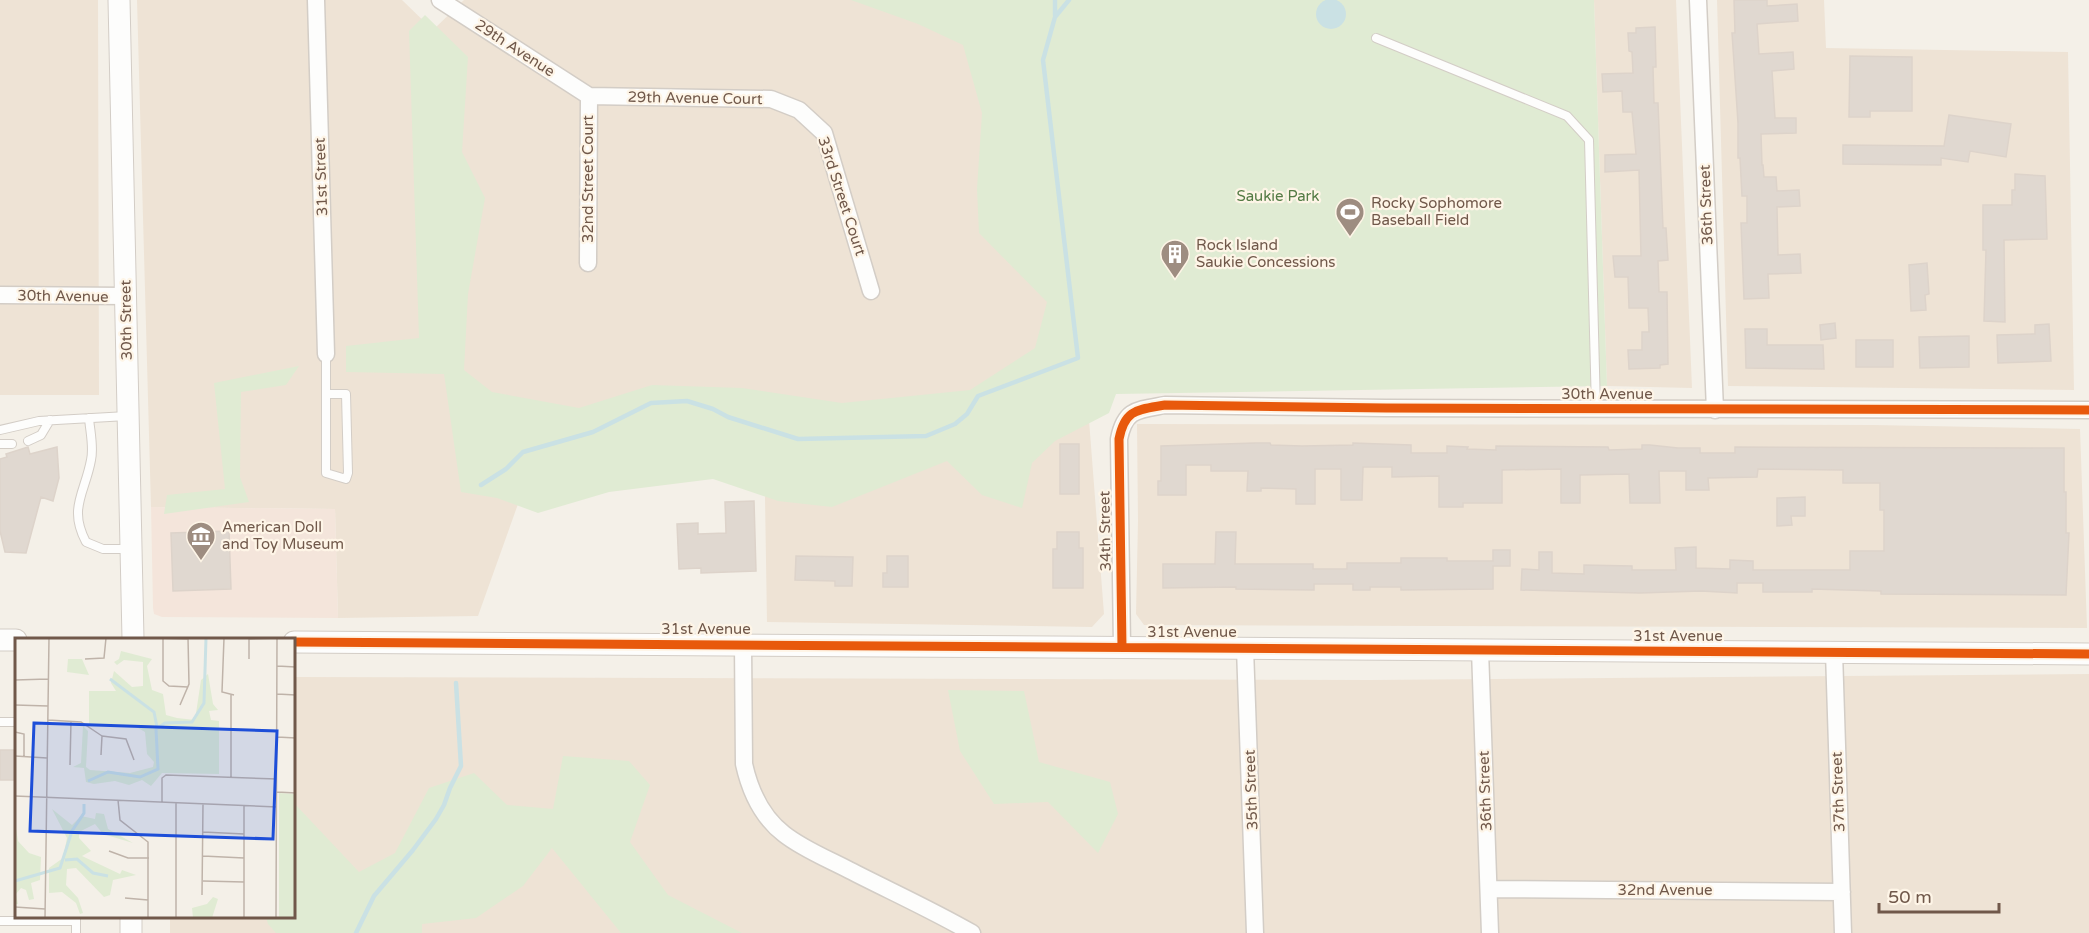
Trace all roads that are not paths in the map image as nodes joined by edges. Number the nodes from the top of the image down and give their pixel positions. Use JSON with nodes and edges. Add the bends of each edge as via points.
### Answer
{"nodes":[{"id":1,"x":119,"y":0,"type":"edge"},
{"id":2,"x":316,"y":0,"type":"edge"},
{"id":3,"x":440,"y":0,"type":"edge"},
{"id":4,"x":1698,"y":0,"type":"edge"},
{"id":5,"x":1376,"y":38,"type":"dead end"},
{"id":6,"x":589,"y":96,"type":"junction"},
{"id":7,"x":799,"y":110,"type":"joint"},
{"id":8,"x":588,"y":263,"type":"dead end"},
{"id":9,"x":871,"y":291,"type":"dead end"},
{"id":10,"x":0,"y":295,"type":"edge"},
{"id":11,"x":126,"y":296,"type":"junction"},
{"id":12,"x":326,"y":354,"type":"joint"},
{"id":13,"x":326,"y":394,"type":"junction"},
{"id":14,"x":1596,"y":409,"type":"junction"},
{"id":15,"x":1714,"y":410,"type":"junction"},
{"id":16,"x":2089,"y":410,"type":"edge"},
{"id":17,"x":128,"y":416,"type":"junction"},
{"id":18,"x":1127,"y":416,"type":"joint"},
{"id":19,"x":89,"y":418,"type":"junction"},
{"id":20,"x":50,"y":420,"type":"junction"},
{"id":21,"x":0,"y":430,"type":"edge"},
{"id":22,"x":28,"y":441,"type":"dead end"},
{"id":23,"x":0,"y":444,"type":"edge"},
{"id":24,"x":12,"y":444,"type":"dead end"},
{"id":25,"x":132,"y":549,"type":"junction"},
{"id":26,"x":133,"y":638,"type":"edge"},
{"id":27,"x":296,"y":642,"type":"edge"},
{"id":28,"x":743,"y":644,"type":"junction"},
{"id":29,"x":1122,"y":647,"type":"junction"},
{"id":30,"x":1245,"y":648,"type":"junction"},
{"id":31,"x":1480,"y":650,"type":"junction"},
{"id":32,"x":1834,"y":652,"type":"junction"},
{"id":33,"x":2089,"y":654,"type":"edge"},
{"id":34,"x":1489,"y":889,"type":"junction"},
{"id":35,"x":1842,"y":892,"type":"junction"},
{"id":36,"x":76,"y":919,"type":"edge"},
{"id":37,"x":0,"y":921,"type":"edge"},
{"id":38,"x":76,"y":933,"type":"edge"},
{"id":39,"x":972,"y":933,"type":"edge"},
{"id":40,"x":1256,"y":933,"type":"edge"},
{"id":41,"x":1490,"y":933,"type":"edge"},
{"id":42,"x":1843,"y":933,"type":"edge"}],
"edges":[{"from":1,"to":11,"type":"street","name":"30th Street"},
{"from":2,"to":12,"type":"street","name":"31st Street"},
{"from":3,"to":6,"type":"street","name":"29th Avenue"},
{"from":4,"to":15,"type":"street","name":"36th Street"},
{"from":5,"to":14,"type":"lane","via":[[1567,116],[1589,140]]},
{"from":6,"to":7,"type":"street","name":"29th Avenue Court","via":[[771,99]]},
{"from":6,"to":8,"type":"street","name":"32nd Street Court"},
{"from":7,"to":9,"type":"street","name":"33rd Street Court","via":[[824,133]]},
{"from":10,"to":11,"type":"street","name":"30th Avenue"},
{"from":11,"to":17,"type":"street","name":"30th Street"},
{"from":12,"to":13,"type":"lane"},
{"from":13,"to":13,"type":"lane","via":[[326,473],[346,479],[346,394]]},
{"from":14,"to":15,"type":"street","name":"30th Avenue"},
{"from":14,"to":18,"type":"street","name":"30th Avenue","via":[[1165,405]]},
{"from":15,"to":16,"type":"street","name":"30th Avenue"},
{"from":17,"to":19,"type":"lane"},
{"from":17,"to":25,"type":"street","name":"30th Street"},
{"from":18,"to":29,"type":"street","name":"34th Street","via":[[1119,439]]},
{"from":19,"to":20,"type":"lane"},
{"from":19,"to":25,"type":"lane","via":[[92,458],[76,519],[86,542],[104,549]]},
{"from":20,"to":21,"type":"lane"},
{"from":20,"to":22,"type":"lane","via":[[41,435]]},
{"from":23,"to":24,"type":"lane"},
{"from":25,"to":26,"type":"street","name":"30th Street"},
{"from":27,"to":28,"type":"street","name":"31st Avenue"},
{"from":28,"to":29,"type":"street","name":"31st Avenue"},
{"from":28,"to":39,"type":"street","via":[[744,764],[754,799],[767,816],[784,834],[820,855]]},
{"from":29,"to":30,"type":"street","name":"31st Avenue"},
{"from":30,"to":31,"type":"street","name":"31st Avenue"},
{"from":30,"to":40,"type":"street","name":"35th Street"},
{"from":31,"to":32,"type":"street","name":"31st Avenue"},
{"from":31,"to":34,"type":"street","name":"36th Street"},
{"from":32,"to":33,"type":"street","name":"31st Avenue"},
{"from":32,"to":35,"type":"street","name":"37th Street"},
{"from":34,"to":35,"type":"street","name":"32nd Avenue"},
{"from":34,"to":41,"type":"street","name":"36th Street"},
{"from":35,"to":42,"type":"street","name":"37th Street"},
{"from":36,"to":37,"type":"lane"},
{"from":36,"to":38,"type":"lane"}]}
